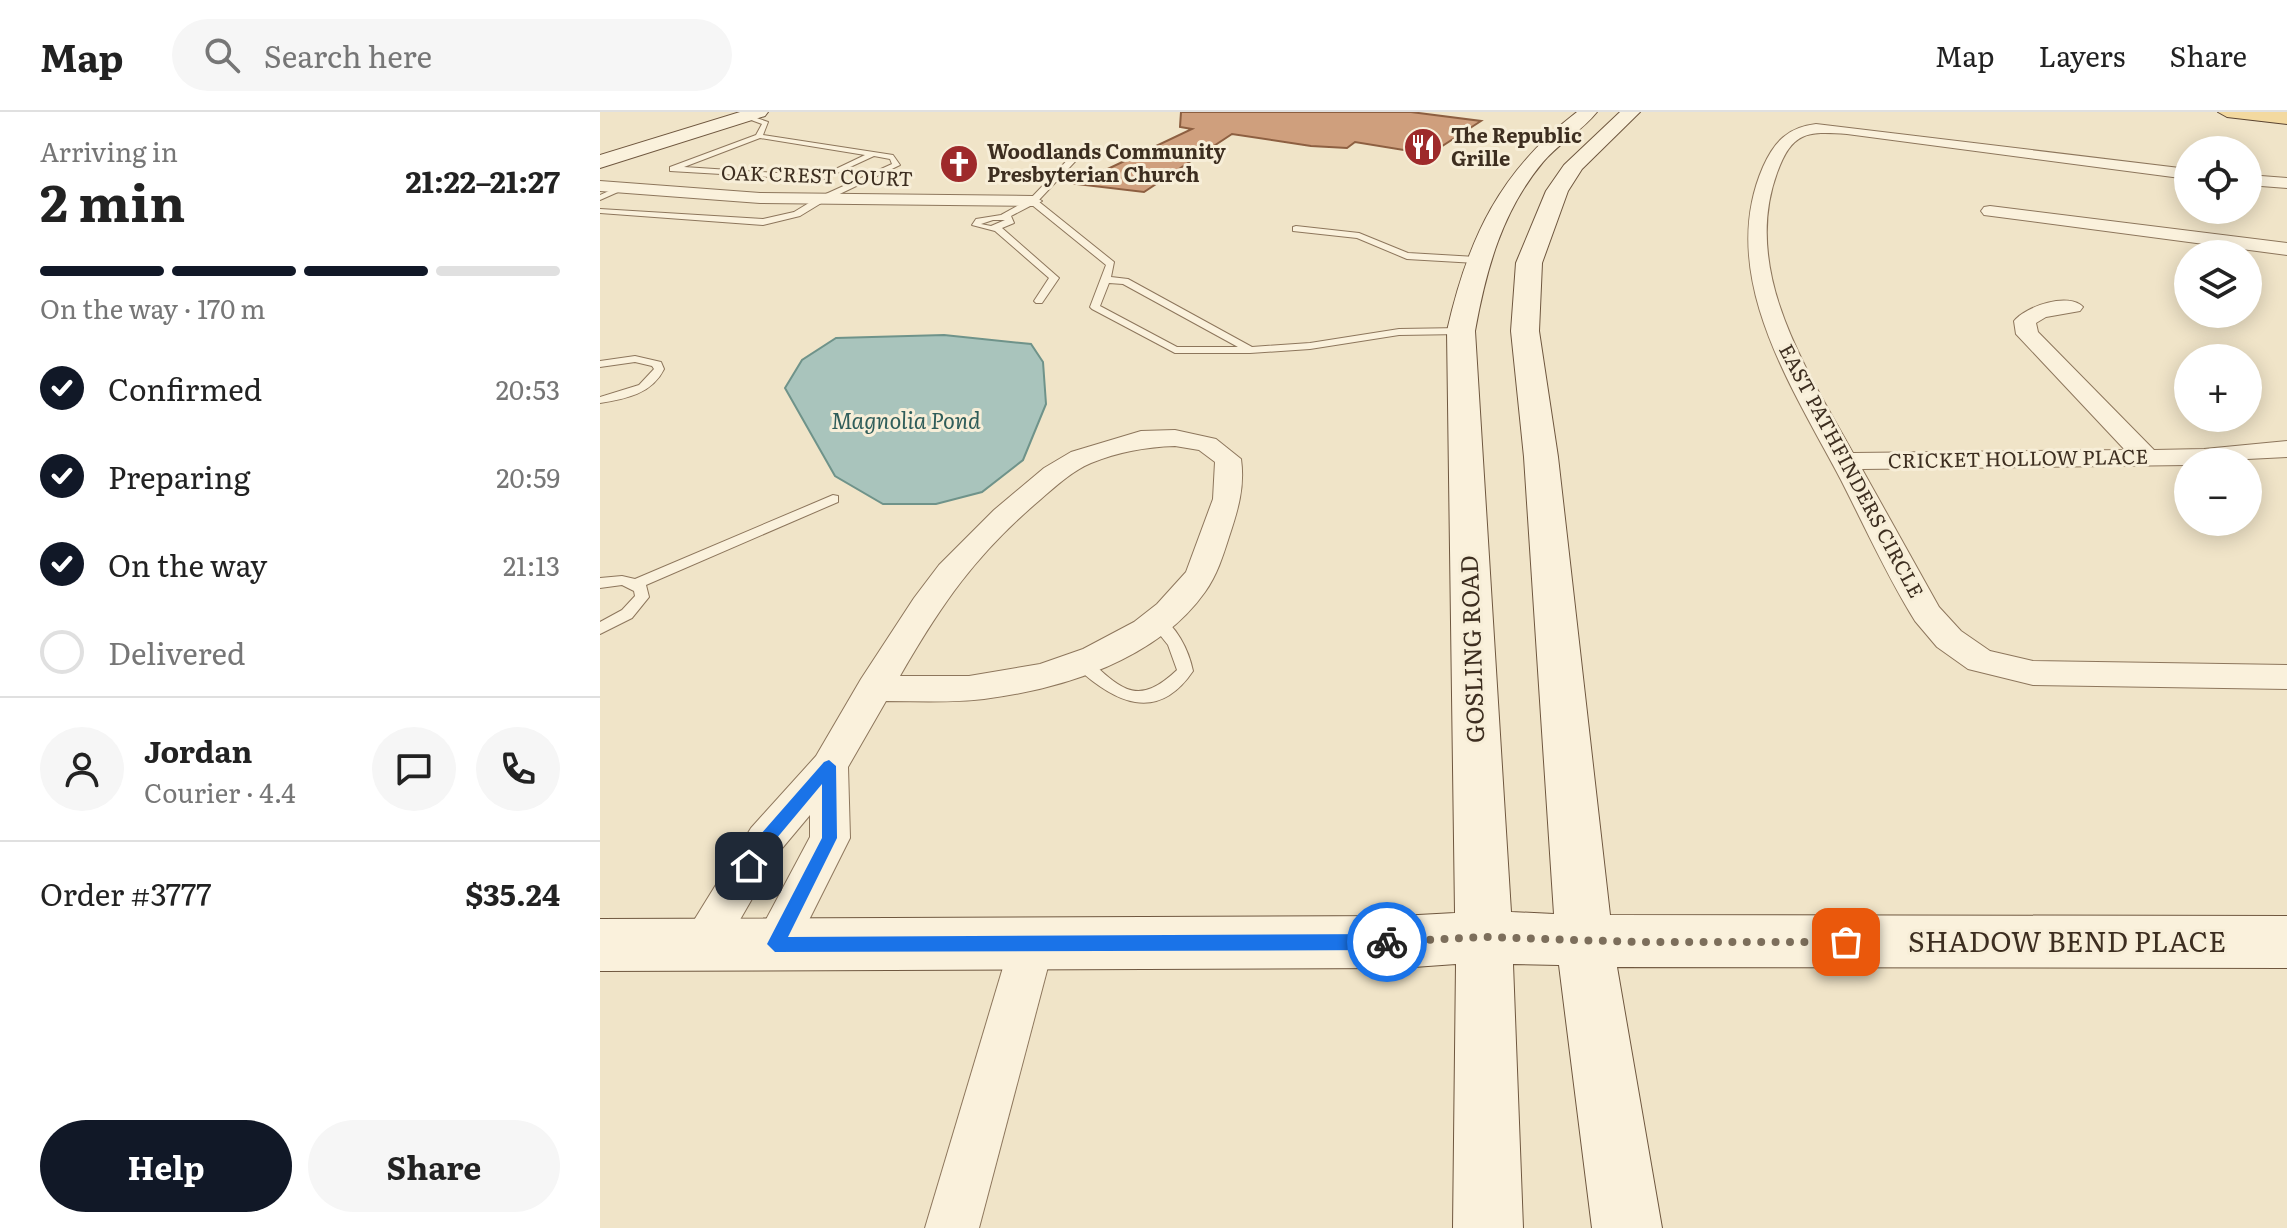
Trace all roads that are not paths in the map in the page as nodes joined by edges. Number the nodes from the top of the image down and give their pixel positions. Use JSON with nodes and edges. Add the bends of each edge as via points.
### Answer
{"nodes":[{"id":1,"x":718,"y":112,"type":"edge"},
{"id":2,"x":1588,"y":112,"type":"edge"},
{"id":3,"x":1631,"y":112,"type":"edge"},
{"id":4,"x":2227,"y":112,"type":"edge"},
{"id":5,"x":752,"y":114,"type":"edge"},
{"id":6,"x":2287,"y":118,"type":"edge"},
{"id":7,"x":759,"y":136,"type":"junction"},
{"id":8,"x":600,"y":152,"type":"edge"},
{"id":9,"x":1080,"y":152,"type":"dead end"},
{"id":10,"x":873,"y":154,"type":"junction"},
{"id":11,"x":600,"y":162,"type":"edge"},
{"id":12,"x":2174,"y":172,"type":"edge"},
{"id":13,"x":822,"y":178,"type":"junction"},
{"id":14,"x":858,"y":181,"type":"junction"},
{"id":15,"x":2262,"y":181,"type":"edge"},
{"id":16,"x":2287,"y":183,"type":"edge"},
{"id":17,"x":600,"y":186,"type":"edge"},
{"id":18,"x":623,"y":188,"type":"junction"},
{"id":19,"x":600,"y":198,"type":"edge"},
{"id":20,"x":820,"y":200,"type":"junction"},
{"id":21,"x":1033,"y":201,"type":"junction"},
{"id":22,"x":600,"y":211,"type":"edge"},
{"id":23,"x":1990,"y":211,"type":"dead end"},
{"id":24,"x":1004,"y":217,"type":"junction"},
{"id":25,"x":997,"y":228,"type":"junction"},
{"id":26,"x":1296,"y":229,"type":"dead end"},
{"id":27,"x":2287,"y":249,"type":"edge"},
{"id":28,"x":1476,"y":260,"type":"junction"},
{"id":29,"x":1107,"y":280,"type":"junction"},
{"id":30,"x":1039,"y":301,"type":"dead end"},
{"id":31,"x":2073,"y":307,"type":"dead end"},
{"id":32,"x":1461,"y":331,"type":"junction"},
{"id":33,"x":1250,"y":350,"type":"junction"},
{"id":34,"x":600,"y":364,"type":"edge"},
{"id":35,"x":600,"y":400,"type":"edge"},
{"id":36,"x":2287,"y":449,"type":"edge"},
{"id":37,"x":2146,"y":457,"type":"junction"},
{"id":38,"x":1845,"y":461,"type":"junction"},
{"id":39,"x":833,"y":499,"type":"dead end"},
{"id":40,"x":600,"y":583,"type":"edge"},
{"id":41,"x":636,"y":584,"type":"junction"},
{"id":42,"x":1156,"y":620,"type":"junction"},
{"id":43,"x":600,"y":629,"type":"edge"},
{"id":44,"x":1082,"y":663,"type":"junction"},
{"id":45,"x":2287,"y":677,"type":"edge"},
{"id":46,"x":873,"y":688,"type":"junction"},
{"id":47,"x":829,"y":766,"type":"junction"},
{"id":48,"x":1484,"y":937,"type":"junction"},
{"id":49,"x":1584,"y":939,"type":"junction"},
{"id":50,"x":2287,"y":942,"type":"edge"},
{"id":51,"x":703,"y":944,"type":"junction"},
{"id":52,"x":775,"y":944,"type":"junction"},
{"id":53,"x":1032,"y":944,"type":"junction"},
{"id":54,"x":600,"y":945,"type":"edge"},
{"id":55,"x":952,"y":1228,"type":"edge"},
{"id":56,"x":1488,"y":1228,"type":"edge"},
{"id":57,"x":1627,"y":1228,"type":"edge"}],
"edges":[{"from":1,"to":5,"type":"main road"},
{"from":1,"to":8,"type":"main road"},
{"from":2,"to":28,"type":"main road","name":"GOSLING ROAD","via":[[1531,160]]},
{"from":3,"to":49,"type":"main road","via":[[1574,165],[1557,191],[1529,263],[1525,291]]},
{"from":4,"to":6,"type":"main road"},
{"from":5,"to":7,"type":"lane","via":[[766,123]]},
{"from":5,"to":11,"type":"main road"},
{"from":7,"to":10,"type":"lane"},
{"from":7,"to":13,"type":"lane","via":[[673,169]]},
{"from":9,"to":21,"type":"lane"},
{"from":10,"to":13,"type":"lane"},
{"from":10,"to":14,"type":"lane","via":[[893,157],[896,165]]},
{"from":12,"to":38,"type":"street","name":"EAST PATHFINDERS CIRCLE","via":[[1847,130],[1801,130],[1790,136],[1758,198],[1756,251],[1793,366]]},
{"from":13,"to":14,"type":"lane"},
{"from":14,"to":20,"type":"lane"},
{"from":15,"to":16,"type":"street"},
{"from":17,"to":18,"type":"street","name":"OAK CREST COURT"},
{"from":18,"to":19,"type":"lane"},
{"from":18,"to":20,"type":"street","name":"OAK CREST COURT"},
{"from":20,"to":21,"type":"street","name":"OAK CREST COURT"},
{"from":20,"to":22,"type":"lane","via":[[797,214],[763,222]]},
{"from":21,"to":24,"type":"lane"},
{"from":21,"to":29,"type":"lane","via":[[1111,264]]},
{"from":23,"to":27,"type":"street"},
{"from":24,"to":25,"type":"lane","via":[[1011,221]]},
{"from":24,"to":25,"type":"lane","via":[[976,223]]},
{"from":25,"to":30,"type":"lane","via":[[1054,278]]},
{"from":26,"to":28,"type":"lane","via":[[1359,236],[1407,256]]},
{"from":28,"to":32,"type":"main road","name":"GOSLING ROAD"},
{"from":29,"to":33,"type":"lane","via":[[1125,281]]},
{"from":29,"to":33,"type":"lane","via":[[1095,307],[1175,350]]},
{"from":31,"to":37,"type":"street","via":[[2040,311],[2025,321],[2027,334]]},
{"from":32,"to":33,"type":"lane","via":[[1399,332]]},
{"from":32,"to":48,"type":"main road","name":"GOSLING ROAD"},
{"from":34,"to":35,"type":"lane","via":[[648,360],[659,369],[638,389]]},
{"from":36,"to":37,"type":"street","name":"CRICKET HOLLOW PLACE"},
{"from":37,"to":38,"type":"street","name":"CRICKET HOLLOW PLACE"},
{"from":38,"to":45,"type":"street","name":"EAST PATHFINDERS CIRCLE","via":[[1926,613],[1949,639],[1980,661],[2033,673]]},
{"from":39,"to":41,"type":"lane"},
{"from":40,"to":41,"type":"lane"},
{"from":41,"to":43,"type":"lane","via":[[641,589],[637,605]]},
{"from":42,"to":44,"type":"street"},
{"from":42,"to":44,"type":"lane","via":[[1183,655],[1185,671],[1157,695],[1134,700],[1110,690]]},
{"from":42,"to":46,"type":"street","via":[[1190,590],[1209,555],[1232,484],[1228,459],[1207,444],[1141,439],[1080,458],[1004,516],[933,594]]},
{"from":44,"to":46,"type":"street","via":[[1054,674],[981,687]]},
{"from":46,"to":47,"type":"street"},
{"from":47,"to":51,"type":"street","via":[[765,840]]},
{"from":47,"to":52,"type":"street","via":[[830,838]]},
{"from":48,"to":49,"type":"main road","name":"SHADOW BEND PLACE"},
{"from":48,"to":53,"type":"main road","name":"SHADOW BEND PLACE"},
{"from":48,"to":56,"type":"main road","name":"GOSLING ROAD"},
{"from":49,"to":50,"type":"main road","name":"SHADOW BEND PLACE"},
{"from":49,"to":57,"type":"main road"},
{"from":51,"to":52,"type":"main road","name":"SHADOW BEND PLACE"},
{"from":51,"to":54,"type":"main road","name":"SHADOW BEND PLACE"},
{"from":52,"to":53,"type":"main road","name":"SHADOW BEND PLACE"},
{"from":53,"to":55,"type":"street"}]}
